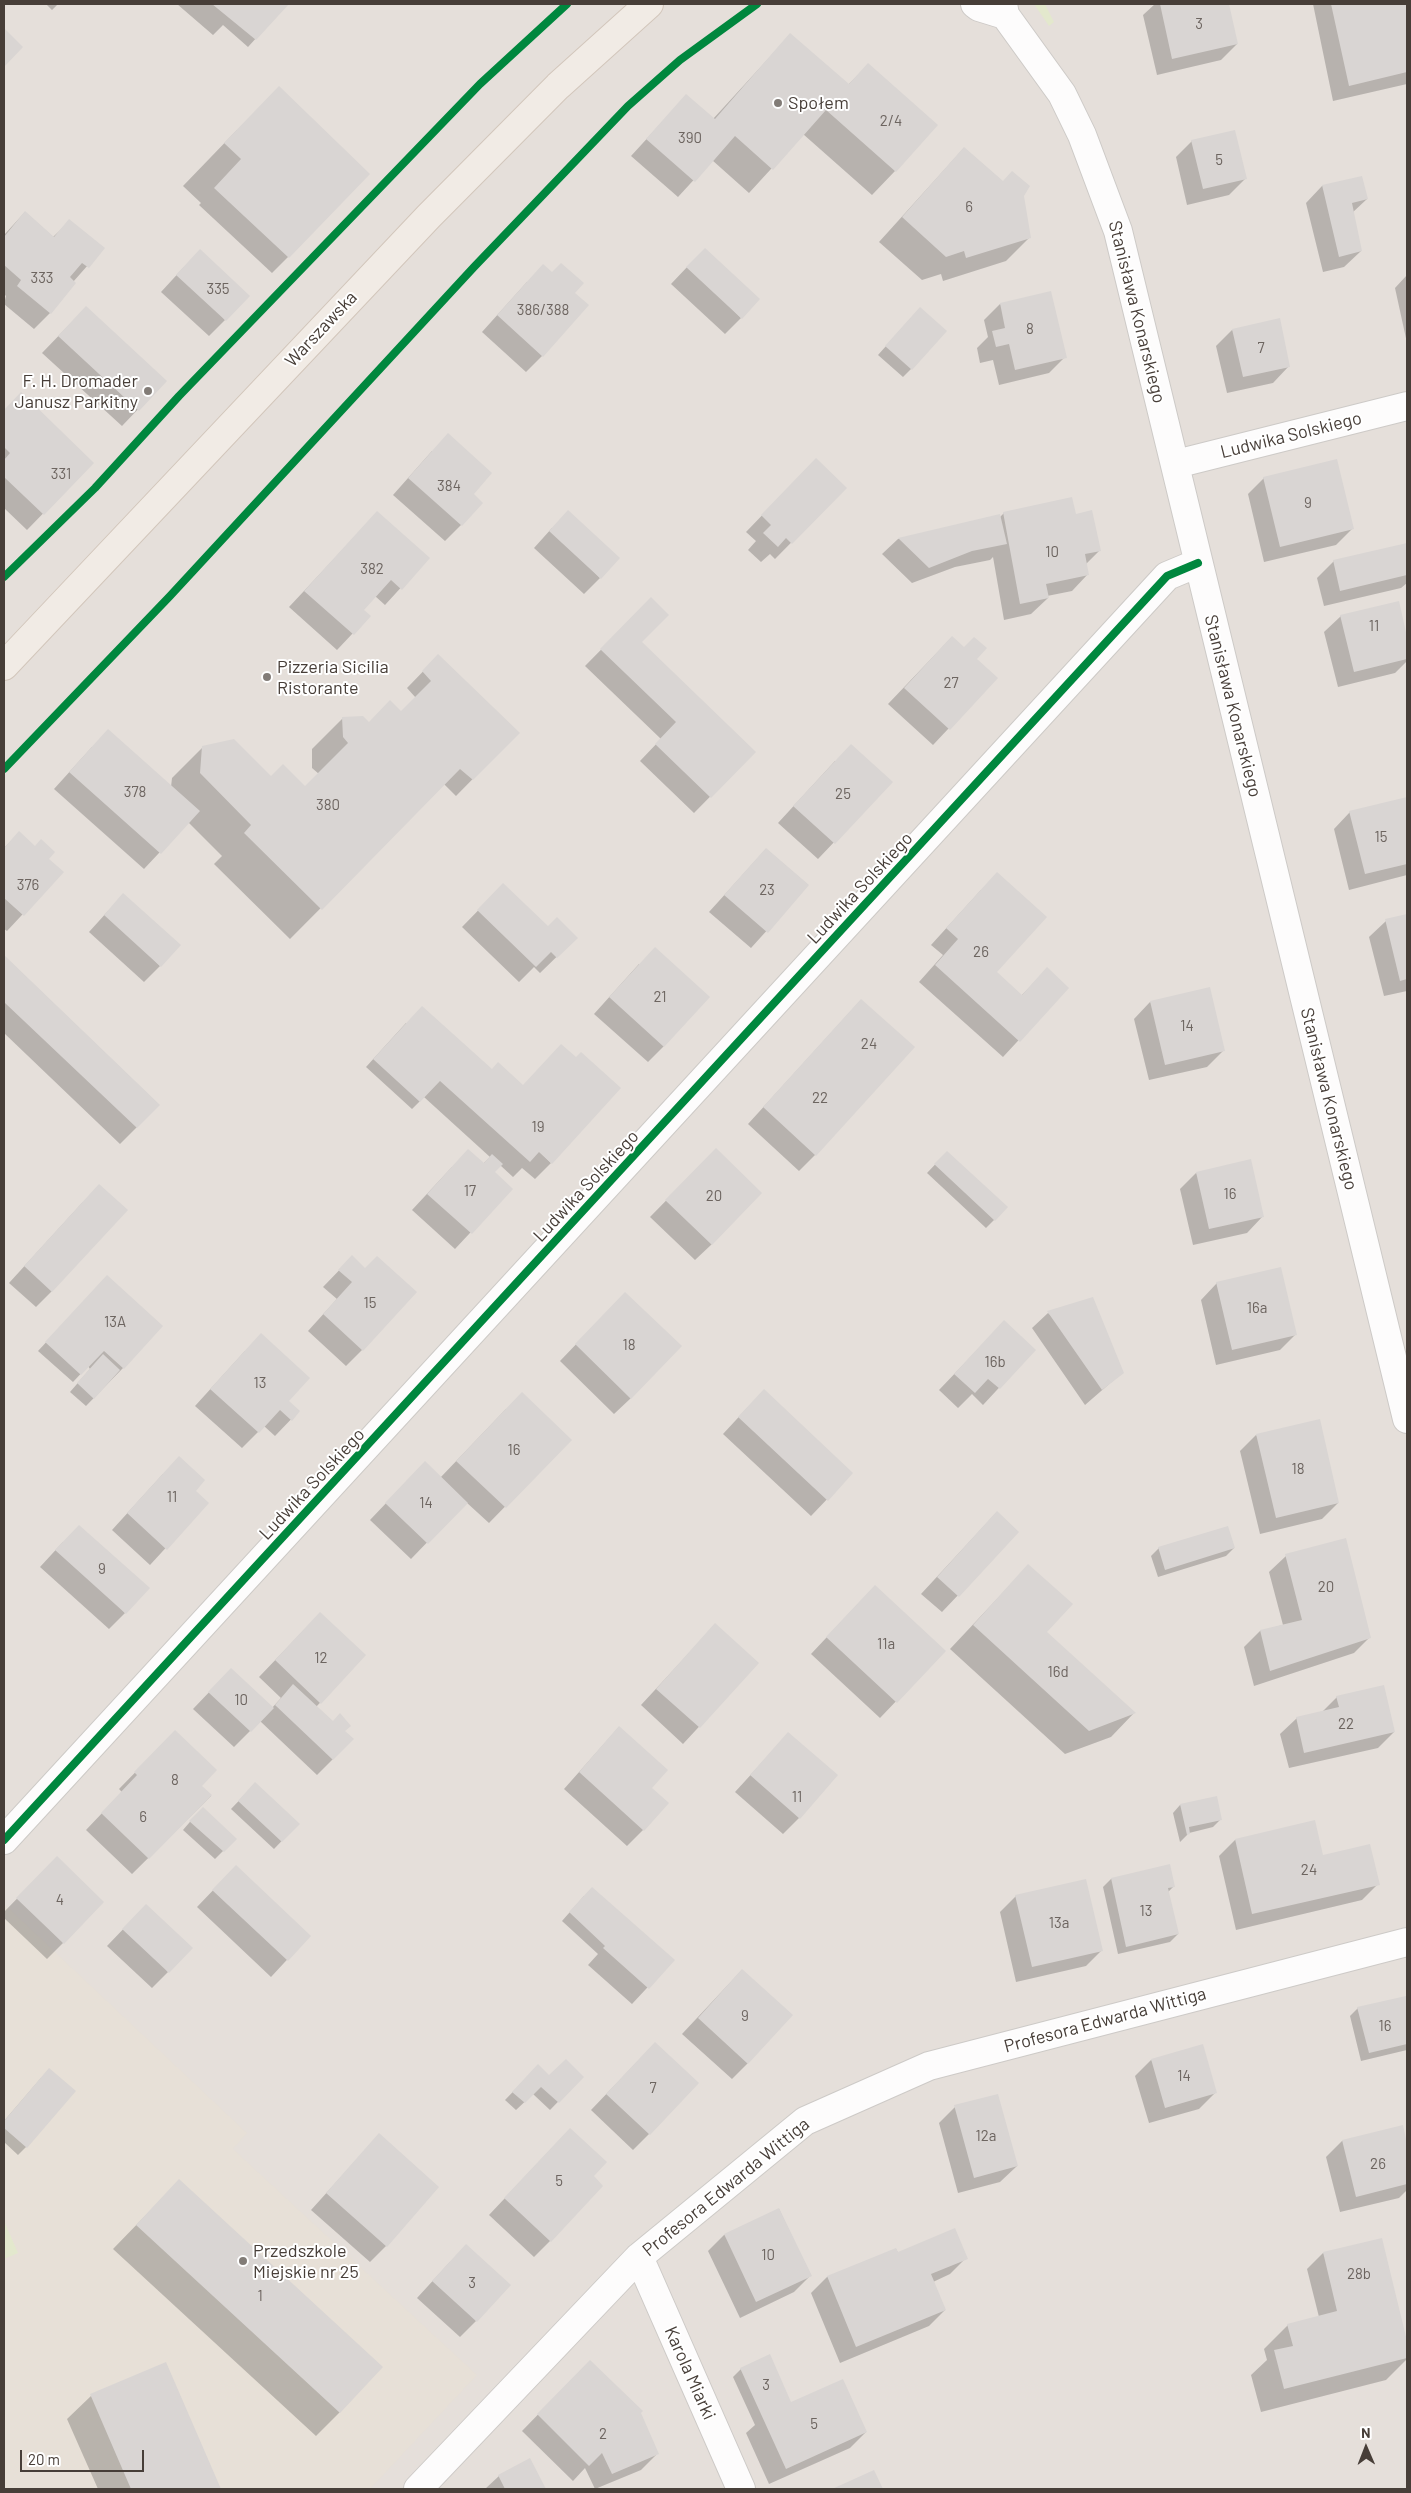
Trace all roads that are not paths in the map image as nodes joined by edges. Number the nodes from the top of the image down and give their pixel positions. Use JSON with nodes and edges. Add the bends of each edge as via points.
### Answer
{"nodes":[{"id":1,"x":649,"y":4,"type":"edge"},
{"id":2,"x":975,"y":4,"type":"edge"},
{"id":3,"x":1004,"y":9,"type":"edge"},
{"id":4,"x":1407,"y":406,"type":"edge"},
{"id":5,"x":1176,"y":464,"type":"junction"},
{"id":6,"x":1198,"y":563,"type":"junction"},
{"id":7,"x":4,"y":666,"type":"edge"},
{"id":8,"x":1407,"y":1419,"type":"edge"},
{"id":9,"x":4,"y":1840,"type":"edge"},
{"id":10,"x":1407,"y":1942,"type":"edge"},
{"id":11,"x":638,"y":2257,"type":"junction"},
{"id":12,"x":418,"y":2489,"type":"edge"},
{"id":13,"x":741,"y":2489,"type":"edge"}],
"edges":[{"from":1,"to":7,"type":"main road","name":"Warszawska","via":[[558,86],[428,216]]},
{"from":2,"to":3,"type":"street","name":"Stanisława Konarskiego","via":[[979,8]]},
{"from":3,"to":5,"type":"street","name":"Stanisława Konarskiego","via":[[1062,94],[1100,179],[1118,231]]},
{"from":4,"to":5,"type":"street","name":"Ludwika Solskiego"},
{"from":5,"to":6,"type":"street","name":"Stanisława Konarskiego"},
{"from":6,"to":8,"type":"street","name":"Stanisława Konarskiego"},
{"from":6,"to":9,"type":"street","name":"Ludwika Solskiego","via":[[1167,576]]},
{"from":10,"to":11,"type":"street","name":"Profesora Edwarda Wittiga","via":[[929,2066],[805,2121]]},
{"from":11,"to":12,"type":"street","name":"Profesora Edwarda Wittiga"},
{"from":11,"to":13,"type":"street","name":"Karola Miarki"}]}
